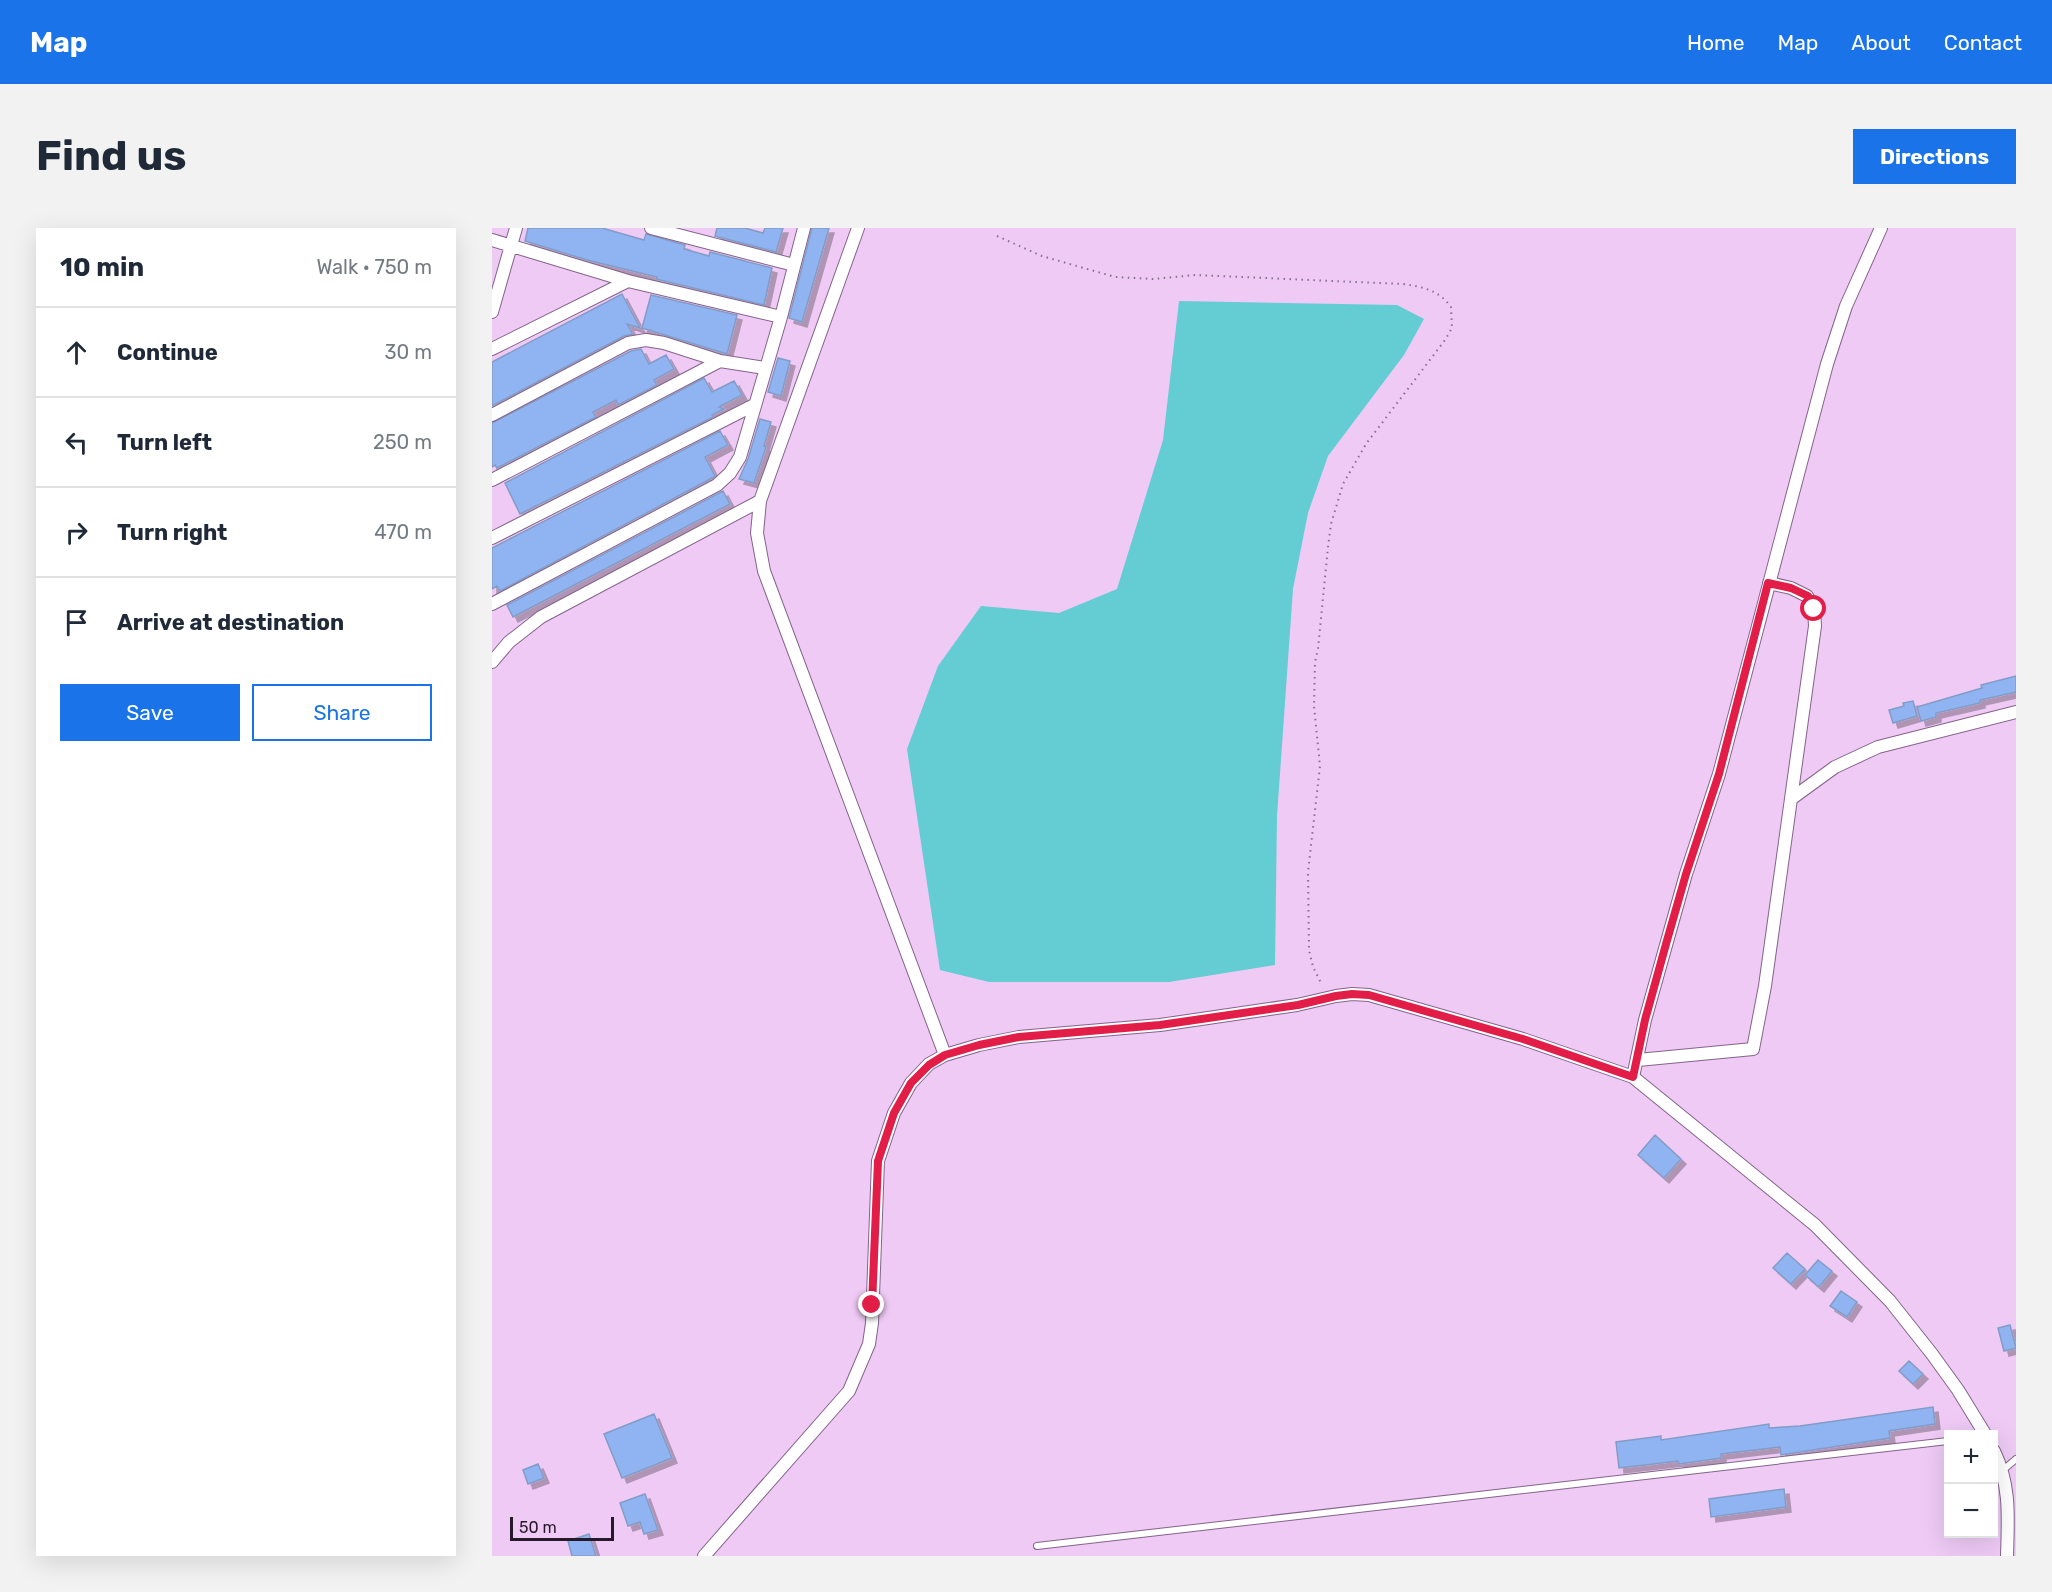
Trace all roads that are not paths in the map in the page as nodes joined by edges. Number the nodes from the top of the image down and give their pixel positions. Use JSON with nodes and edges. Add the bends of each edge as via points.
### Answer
{"nodes":[{"id":1,"x":516,"y":228,"type":"edge"},
{"id":2,"x":651,"y":228,"type":"edge"},
{"id":3,"x":804,"y":228,"type":"edge"},
{"id":4,"x":858,"y":228,"type":"edge"},
{"id":5,"x":1881,"y":228,"type":"edge"},
{"id":6,"x":492,"y":240,"type":"edge"},
{"id":7,"x":511,"y":246,"type":"junction"},
{"id":8,"x":794,"y":265,"type":"junction"},
{"id":9,"x":628,"y":281,"type":"junction"},
{"id":10,"x":493,"y":303,"type":"edge"},
{"id":11,"x":781,"y":317,"type":"junction"},
{"id":12,"x":492,"y":349,"type":"edge"},
{"id":13,"x":720,"y":361,"type":"junction"},
{"id":14,"x":765,"y":368,"type":"junction"},
{"id":15,"x":754,"y":405,"type":"junction"},
{"id":16,"x":492,"y":415,"type":"edge"},
{"id":17,"x":492,"y":480,"type":"edge"},
{"id":18,"x":760,"y":501,"type":"junction"},
{"id":19,"x":492,"y":538,"type":"edge"},
{"id":20,"x":1768,"y":583,"type":"junction"},
{"id":21,"x":492,"y":604,"type":"edge"},
{"id":22,"x":492,"y":662,"type":"edge"},
{"id":23,"x":2016,"y":712,"type":"edge"},
{"id":24,"x":1791,"y":799,"type":"junction"},
{"id":25,"x":945,"y":1055,"type":"junction"},
{"id":26,"x":1638,"y":1060,"type":"junction"},
{"id":27,"x":1633,"y":1077,"type":"junction"},
{"id":28,"x":1983,"y":1430,"type":"edge"},
{"id":29,"x":1944,"y":1441,"type":"edge"},
{"id":30,"x":1998,"y":1459,"type":"edge"},
{"id":31,"x":2016,"y":1459,"type":"edge"},
{"id":32,"x":2003,"y":1470,"type":"junction"},
{"id":33,"x":1037,"y":1546,"type":"dead end"},
{"id":34,"x":704,"y":1556,"type":"edge"},
{"id":35,"x":2007,"y":1556,"type":"edge"}],
"edges":[{"from":1,"to":7,"type":"street"},
{"from":2,"to":8,"type":"street"},
{"from":3,"to":8,"type":"street"},
{"from":4,"to":18,"type":"street"},
{"from":5,"to":20,"type":"street","via":[[1846,306],[1827,364]]},
{"from":6,"to":7,"type":"street"},
{"from":7,"to":9,"type":"street"},
{"from":7,"to":10,"type":"street"},
{"from":8,"to":11,"type":"street"},
{"from":9,"to":11,"type":"street"},
{"from":9,"to":12,"type":"street"},
{"from":11,"to":14,"type":"street"},
{"from":13,"to":14,"type":"street"},
{"from":13,"to":16,"type":"street","via":[[664,343],[628,343]]},
{"from":13,"to":17,"type":"street"},
{"from":14,"to":15,"type":"street"},
{"from":15,"to":19,"type":"street"},
{"from":15,"to":21,"type":"street","via":[[740,457],[717,485]]},
{"from":18,"to":22,"type":"street","via":[[541,617],[509,642]]},
{"from":18,"to":25,"type":"street","via":[[757,534],[764,571]]},
{"from":20,"to":24,"type":"street","via":[[1808,596],[1814,609],[1815,626]]},
{"from":20,"to":26,"type":"street","via":[[1719,774],[1645,1020]]},
{"from":23,"to":24,"type":"street","via":[[1867,751],[1835,767]]},
{"from":24,"to":26,"type":"street","via":[[1753,1049]]},
{"from":25,"to":27,"type":"street","via":[[1019,1037],[1179,1022],[1352,994],[1369,995],[1523,1039]]},
{"from":25,"to":34,"type":"street","via":[[911,1083],[885,1134],[878,1161],[872,1323],[869,1344],[849,1391]]},
{"from":26,"to":27,"type":"street"},
{"from":27,"to":28,"type":"street","via":[[1815,1225],[1890,1301],[1958,1390]]},
{"from":29,"to":33,"type":"lane"},
{"from":30,"to":32,"type":"street"},
{"from":31,"to":32,"type":"lane"},
{"from":32,"to":35,"type":"street","via":[[2008,1502]]}]}
